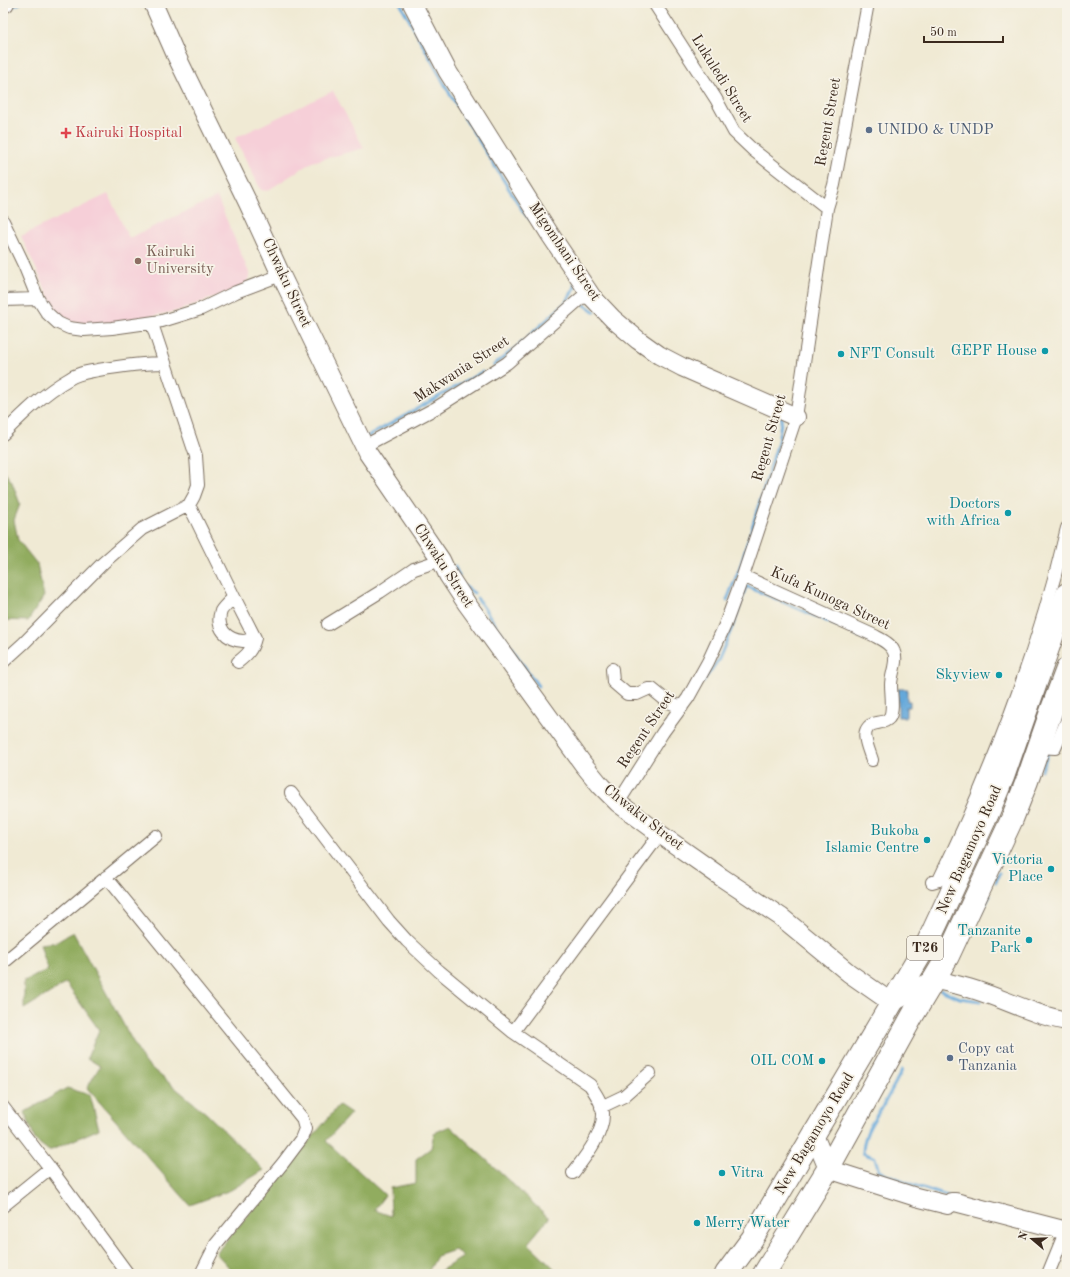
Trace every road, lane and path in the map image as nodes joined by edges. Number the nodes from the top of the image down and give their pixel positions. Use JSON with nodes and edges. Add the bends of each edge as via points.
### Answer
{"nodes":[{"id":1,"x":152,"y":3,"type":"edge"},
{"id":2,"x":412,"y":3,"type":"edge"},
{"id":3,"x":654,"y":3,"type":"edge"},
{"id":4,"x":868,"y":3,"type":"edge"},
{"id":5,"x":827,"y":208,"type":"junction"},
{"id":6,"x":3,"y":221,"type":"edge"},
{"id":7,"x":281,"y":275,"type":"junction"},
{"id":8,"x":592,"y":297,"type":"junction"},
{"id":9,"x":38,"y":298,"type":"junction"},
{"id":10,"x":3,"y":300,"type":"edge"},
{"id":11,"x":152,"y":324,"type":"junction"},
{"id":12,"x":166,"y":364,"type":"junction"},
{"id":13,"x":796,"y":417,"type":"junction"},
{"id":14,"x":3,"y":434,"type":"edge"},
{"id":15,"x":367,"y":452,"type":"junction"},
{"id":16,"x":189,"y":505,"type":"junction"},
{"id":17,"x":1067,"y":528,"type":"edge"},
{"id":18,"x":441,"y":560,"type":"junction"},
{"id":19,"x":743,"y":576,"type":"junction"},
{"id":20,"x":1067,"y":594,"type":"edge"},
{"id":21,"x":234,"y":597,"type":"junction"},
{"id":22,"x":328,"y":624,"type":"dead end"},
{"id":23,"x":255,"y":638,"type":"junction"},
{"id":24,"x":3,"y":662,"type":"edge"},
{"id":25,"x":238,"y":662,"type":"dead end"},
{"id":26,"x":612,"y":669,"type":"dead end"},
{"id":27,"x":1067,"y":669,"type":"edge"},
{"id":28,"x":682,"y":707,"type":"junction"},
{"id":29,"x":1067,"y":720,"type":"edge"},
{"id":30,"x":1039,"y":747,"type":"junction"},
{"id":31,"x":872,"y":760,"type":"dead end"},
{"id":32,"x":291,"y":792,"type":"dead end"},
{"id":33,"x":618,"y":803,"type":"junction"},
{"id":34,"x":660,"y":834,"type":"junction"},
{"id":35,"x":156,"y":836,"type":"dead end"},
{"id":36,"x":106,"y":877,"type":"junction"},
{"id":37,"x":932,"y":882,"type":"dead end"},
{"id":38,"x":3,"y":963,"type":"edge"},
{"id":39,"x":935,"y":980,"type":"junction"},
{"id":40,"x":892,"y":1003,"type":"junction"},
{"id":41,"x":1067,"y":1021,"type":"edge"},
{"id":42,"x":513,"y":1032,"type":"junction"},
{"id":43,"x":650,"y":1072,"type":"dead end"},
{"id":44,"x":601,"y":1107,"type":"junction"},
{"id":45,"x":3,"y":1108,"type":"edge"},
{"id":46,"x":814,"y":1135,"type":"junction"},
{"id":47,"x":50,"y":1168,"type":"junction"},
{"id":48,"x":828,"y":1169,"type":"junction"},
{"id":49,"x":573,"y":1173,"type":"dead end"},
{"id":50,"x":3,"y":1206,"type":"edge"},
{"id":51,"x":1066,"y":1230,"type":"edge"},
{"id":52,"x":128,"y":1274,"type":"edge"},
{"id":53,"x":202,"y":1274,"type":"edge"},
{"id":54,"x":726,"y":1274,"type":"edge"},
{"id":55,"x":764,"y":1274,"type":"edge"},
{"id":56,"x":1048,"y":1274,"type":"edge"}],
"edges":[{"from":1,"to":7,"type":"main road","name":"Chwaku Street"},
{"from":2,"to":8,"type":"main road","name":"Migombani Street","via":[[448,72]]},
{"from":3,"to":5,"type":"street","name":"Lukuledi Street","via":[[716,99],[734,132]]},
{"from":4,"to":5,"type":"street","name":"Regent Street","via":[[838,164]]},
{"from":5,"to":13,"type":"street","name":"Regent Street"},
{"from":6,"to":9,"type":"street"},
{"from":7,"to":11,"type":"street","via":[[201,309]]},
{"from":7,"to":15,"type":"main road","name":"Chwaku Street"},
{"from":8,"to":13,"type":"main road","name":"Migombani Street","via":[[618,323],[658,355]]},
{"from":8,"to":15,"type":"street","name":"Makwania Street","via":[[581,298],[507,363],[436,408],[370,443]]},
{"from":9,"to":10,"type":"street"},
{"from":9,"to":11,"type":"street","via":[[52,318],[69,328],[84,330]]},
{"from":11,"to":12,"type":"street"},
{"from":12,"to":14,"type":"street","via":[[147,363],[113,367],[70,378],[34,404]]},
{"from":12,"to":16,"type":"street","via":[[196,456],[198,485]]},
{"from":13,"to":19,"type":"street","name":"Regent Street"},
{"from":15,"to":18,"type":"main road","name":"Chwaku Street"},
{"from":16,"to":21,"type":"street"},
{"from":16,"to":24,"type":"street","via":[[142,529],[103,563]]},
{"from":17,"to":37,"type":"street","via":[[1036,642],[992,763],[940,880]]},
{"from":18,"to":22,"type":"street","via":[[414,569]]},
{"from":18,"to":33,"type":"main road","name":"Chwaku Street","via":[[467,604],[583,764]]},
{"from":19,"to":28,"type":"street","name":"Regent Street","via":[[708,662]]},
{"from":19,"to":31,"type":"street","name":"Kufa Kunoga Street","via":[[873,635],[892,648],[896,657],[891,676],[891,713],[887,720],[873,723],[865,732]]},
{"from":20,"to":40,"type":"highway","name":"New Bagamoyo Road","number":"T26","via":[[988,813],[928,942]]},
{"from":21,"to":23,"type":"street"},
{"from":21,"to":23,"type":"street","via":[[222,611],[219,622],[222,631],[226,636],[243,641]]},
{"from":23,"to":25,"type":"street","via":[[253,647]]},
{"from":26,"to":28,"type":"street","via":[[613,682],[627,694],[637,694],[648,689],[668,702]]},
{"from":27,"to":30,"type":"highway","name":"New Bagamoyo Road","number":"T26"},
{"from":28,"to":33,"type":"street","name":"Regent Street"},
{"from":29,"to":30,"type":"street","via":[[1055,748]]},
{"from":30,"to":39,"type":"highway","name":"New Bagamoyo Road","number":"T26","via":[[1012,819]]},
{"from":32,"to":42,"type":"street","via":[[388,921],[439,971]]},
{"from":33,"to":34,"type":"main road","name":"Chwaku Street"},
{"from":34,"to":40,"type":"main road","name":"Chwaku Street","via":[[781,917],[850,973]]},
{"from":34,"to":42,"type":"street"},
{"from":35,"to":36,"type":"street"},
{"from":36,"to":38,"type":"street"},
{"from":36,"to":53,"type":"street","via":[[302,1118],[305,1129],[301,1139],[283,1163],[216,1244]]},
{"from":39,"to":40,"type":"main road"},
{"from":39,"to":41,"type":"main road","via":[[969,987],[1027,1010]]},
{"from":39,"to":48,"type":"highway","name":"New Bagamoyo Road","number":"T26","via":[[914,1013]]},
{"from":40,"to":46,"type":"highway","name":"New Bagamoyo Road","number":"T26"},
{"from":42,"to":44,"type":"street","via":[[590,1085]]},
{"from":43,"to":44,"type":"street","via":[[624,1096]]},
{"from":44,"to":49,"type":"street","via":[[602,1125],[592,1148]]},
{"from":45,"to":47,"type":"street"},
{"from":46,"to":48,"type":"main road"},
{"from":46,"to":54,"type":"highway","name":"New Bagamoyo Road","number":"T26","via":[[752,1239]]},
{"from":47,"to":50,"type":"street"},
{"from":47,"to":52,"type":"street"},
{"from":48,"to":51,"type":"main road","via":[[916,1197],[947,1204],[955,1202]]},
{"from":48,"to":55,"type":"highway","name":"New Bagamoyo Road","number":"T26"},
{"from":51,"to":56,"type":"street"}]}
